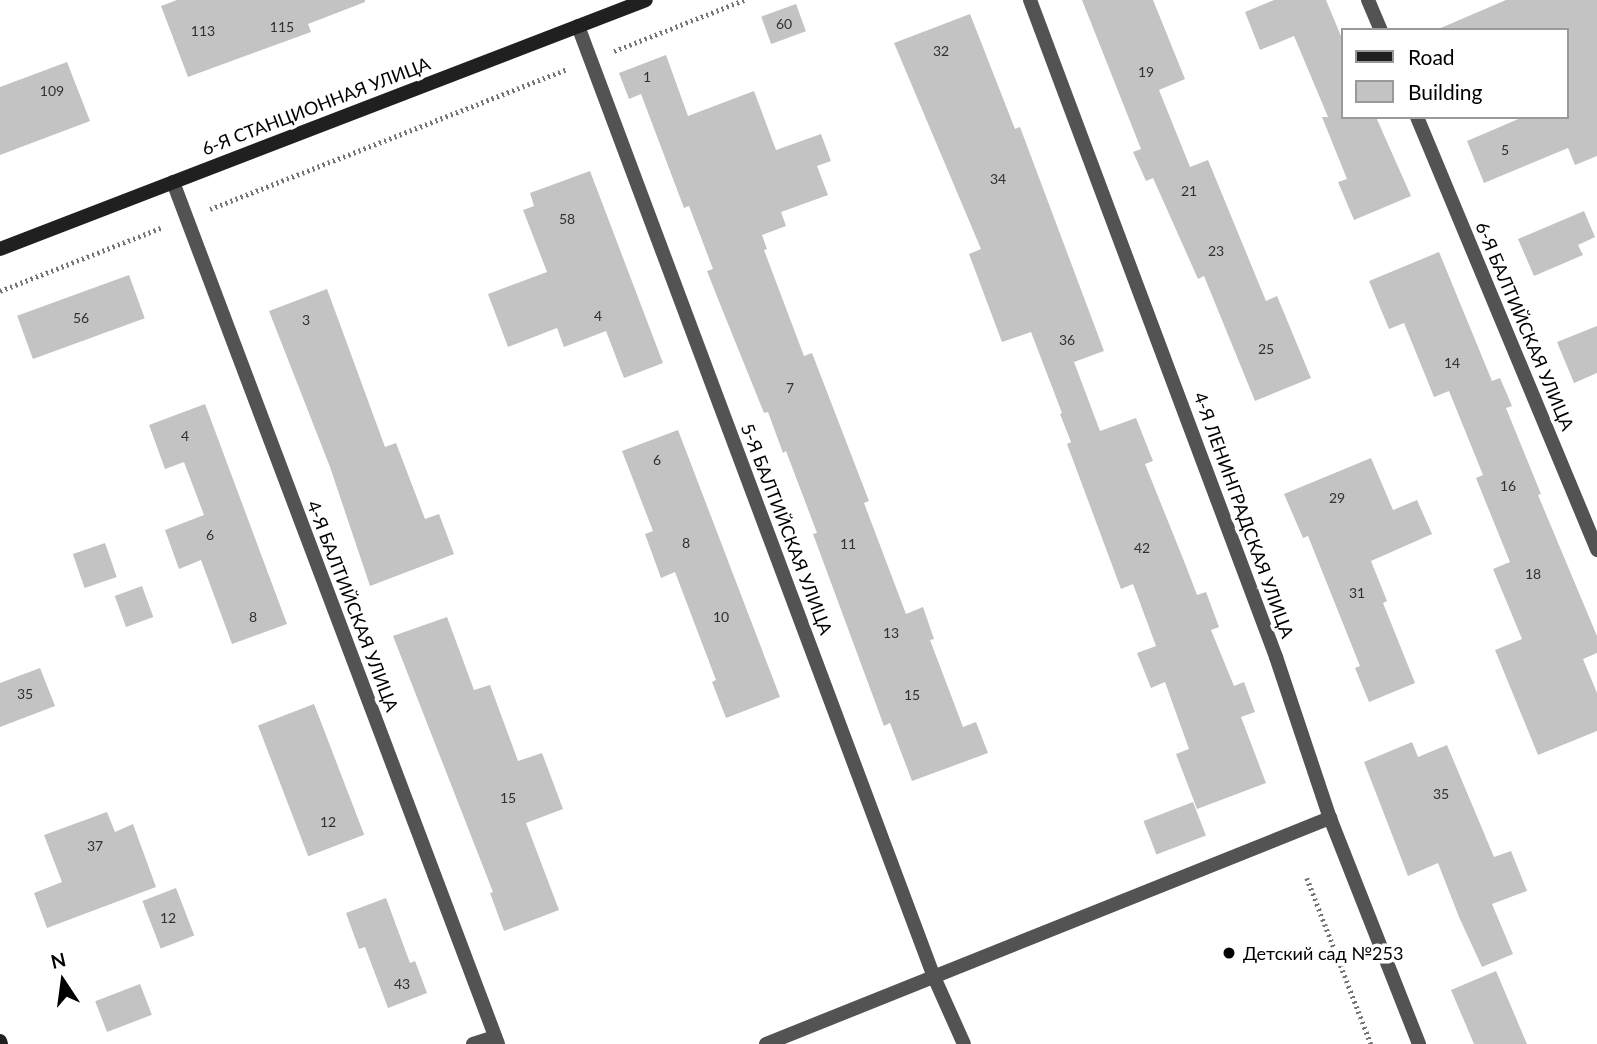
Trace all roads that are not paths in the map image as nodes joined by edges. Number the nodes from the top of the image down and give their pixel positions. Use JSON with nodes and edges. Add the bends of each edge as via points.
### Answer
{"nodes":[{"id":1,"x":646,"y":0,"type":"edge"},
{"id":2,"x":1030,"y":0,"type":"edge"},
{"id":3,"x":1368,"y":0,"type":"edge"},
{"id":4,"x":578,"y":26,"type":"junction"},
{"id":5,"x":1380,"y":28,"type":"edge"},
{"id":6,"x":1418,"y":119,"type":"edge"},
{"id":7,"x":173,"y":182,"type":"junction"},
{"id":8,"x":0,"y":249,"type":"edge"},
{"id":9,"x":1597,"y":550,"type":"edge"},
{"id":10,"x":1330,"y":818,"type":"junction"},
{"id":11,"x":934,"y":976,"type":"junction"},
{"id":12,"x":497,"y":1041,"type":"edge"},
{"id":13,"x":472,"y":1044,"type":"edge"},
{"id":14,"x":766,"y":1044,"type":"edge"},
{"id":15,"x":964,"y":1044,"type":"edge"},
{"id":16,"x":1419,"y":1044,"type":"edge"}],
"edges":[{"from":1,"to":4,"type":"main road","name":"6-Я СТАНЦИОННАЯ УЛИЦА"},
{"from":2,"to":10,"type":"street","name":"4-Я ЛЕНИНГРАДСКАЯ УЛИЦА","via":[[1276,656]]},
{"from":3,"to":5,"type":"street"},
{"from":4,"to":7,"type":"main road","name":"6-Я СТАНЦИОННАЯ УЛИЦА"},
{"from":4,"to":11,"type":"street","name":"5-Я БАЛТИЙСКАЯ УЛИЦА"},
{"from":6,"to":9,"type":"street","name":"6-Я БАЛТИЙСКАЯ УЛИЦА"},
{"from":7,"to":8,"type":"main road","name":"6-Я СТАНЦИОННАЯ УЛИЦА"},
{"from":7,"to":12,"type":"street","name":"4-Я БАЛТИЙСКАЯ УЛИЦА"},
{"from":10,"to":11,"type":"street"},
{"from":10,"to":16,"type":"street","name":"4-Я ЛЕНИНГРАДСКАЯ УЛИЦА"},
{"from":11,"to":14,"type":"street"},
{"from":11,"to":15,"type":"street","name":"5-Я БАЛТИЙСКАЯ УЛИЦА"},
{"from":12,"to":13,"type":"street"}]}
